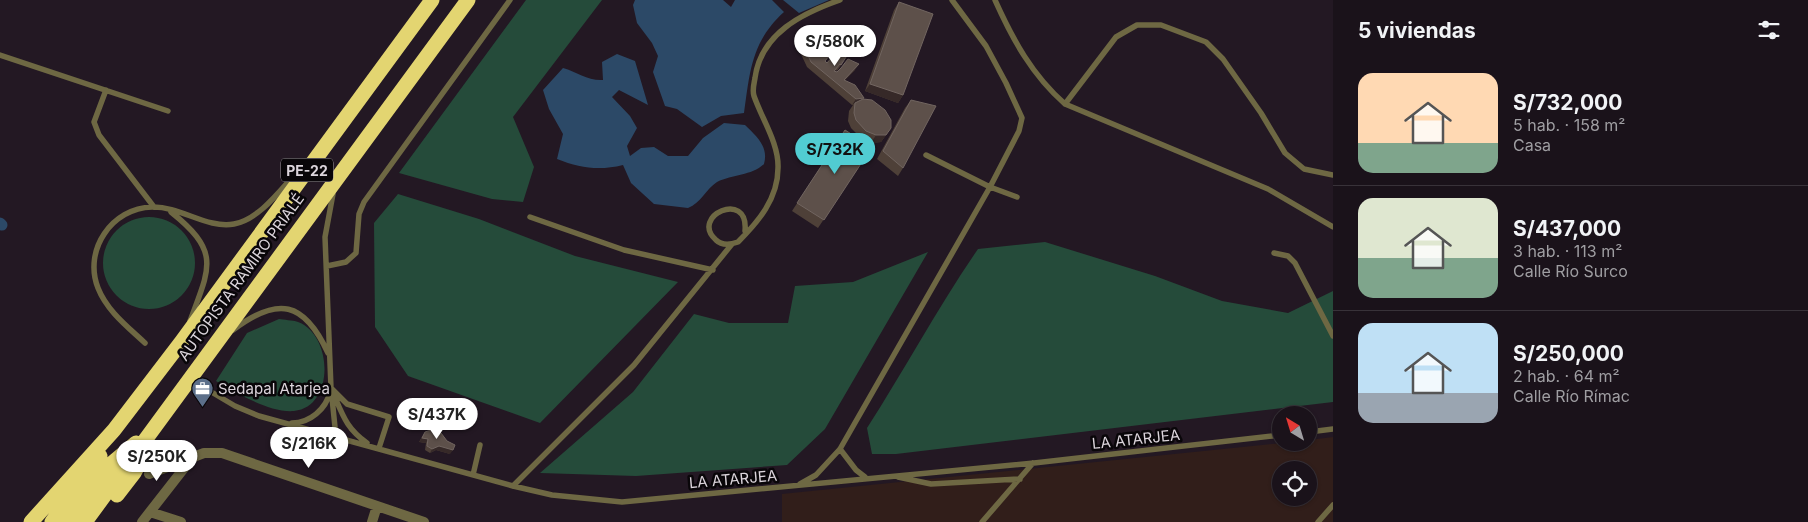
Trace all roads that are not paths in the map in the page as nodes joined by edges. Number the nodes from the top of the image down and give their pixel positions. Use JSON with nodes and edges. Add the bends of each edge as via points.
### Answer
{"nodes":[{"id":1,"x":432,"y":0,"type":"edge"},
{"id":2,"x":468,"y":0,"type":"edge"},
{"id":3,"x":510,"y":0,"type":"edge"},
{"id":4,"x":840,"y":0,"type":"edge"},
{"id":5,"x":952,"y":0,"type":"edge"},
{"id":6,"x":995,"y":0,"type":"edge"},
{"id":7,"x":0,"y":55,"type":"edge"},
{"id":8,"x":106,"y":90,"type":"junction"},
{"id":9,"x":1065,"y":104,"type":"junction"},
{"id":10,"x":168,"y":111,"type":"dead end"},
{"id":11,"x":327,"y":143,"type":"junction"},
{"id":12,"x":926,"y":155,"type":"dead end"},
{"id":13,"x":340,"y":173,"type":"junction"},
{"id":14,"x":1333,"y":175,"type":"edge"},
{"id":15,"x":990,"y":187,"type":"junction"},
{"id":16,"x":1017,"y":197,"type":"dead end"},
{"id":17,"x":154,"y":207,"type":"junction"},
{"id":18,"x":167,"y":210,"type":"junction"},
{"id":19,"x":530,"y":217,"type":"dead end"},
{"id":20,"x":1333,"y":227,"type":"edge"},
{"id":21,"x":745,"y":231,"type":"junction"},
{"id":22,"x":732,"y":244,"type":"junction"},
{"id":23,"x":1274,"y":253,"type":"dead end"},
{"id":24,"x":328,"y":266,"type":"junction"},
{"id":25,"x":713,"y":270,"type":"junction"},
{"id":26,"x":1333,"y":336,"type":"edge"},
{"id":27,"x":182,"y":341,"type":"junction"},
{"id":28,"x":145,"y":342,"type":"dead end"},
{"id":29,"x":330,"y":356,"type":"junction"},
{"id":30,"x":204,"y":358,"type":"junction"},
{"id":31,"x":203,"y":388,"type":"dead end"},
{"id":32,"x":331,"y":388,"type":"junction"},
{"id":33,"x":287,"y":424,"type":"junction"},
{"id":34,"x":1333,"y":429,"type":"edge"},
{"id":35,"x":114,"y":430,"type":"junction"},
{"id":36,"x":150,"y":431,"type":"junction"},
{"id":37,"x":1318,"y":431,"type":"edge"},
{"id":38,"x":1272,"y":436,"type":"edge"},
{"id":39,"x":336,"y":437,"type":"junction"},
{"id":40,"x":480,"y":445,"type":"dead end"},
{"id":41,"x":106,"y":446,"type":"junction"},
{"id":42,"x":372,"y":446,"type":"junction"},
{"id":43,"x":379,"y":448,"type":"junction"},
{"id":44,"x":840,"y":449,"type":"junction"},
{"id":45,"x":193,"y":457,"type":"junction"},
{"id":46,"x":1034,"y":463,"type":"junction"},
{"id":47,"x":149,"y":474,"type":"dead end"},
{"id":48,"x":891,"y":475,"type":"junction"},
{"id":49,"x":473,"y":476,"type":"junction"},
{"id":50,"x":865,"y":478,"type":"junction"},
{"id":51,"x":1020,"y":479,"type":"junction"},
{"id":52,"x":512,"y":486,"type":"junction"},
{"id":53,"x":796,"y":486,"type":"junction"},
{"id":54,"x":1333,"y":505,"type":"edge"},
{"id":55,"x":377,"y":506,"type":"junction"},
{"id":56,"x":150,"y":512,"type":"junction"},
{"id":57,"x":20,"y":522,"type":"edge"},
{"id":58,"x":31,"y":522,"type":"edge"},
{"id":59,"x":44,"y":522,"type":"edge"},
{"id":60,"x":52,"y":522,"type":"edge"},
{"id":61,"x":69,"y":522,"type":"edge"},
{"id":62,"x":85,"y":522,"type":"edge"},
{"id":63,"x":97,"y":522,"type":"edge"},
{"id":64,"x":142,"y":522,"type":"edge"},
{"id":65,"x":181,"y":522,"type":"edge"},
{"id":66,"x":372,"y":522,"type":"edge"},
{"id":67,"x":424,"y":522,"type":"edge"},
{"id":68,"x":982,"y":522,"type":"edge"},
{"id":69,"x":1318,"y":522,"type":"edge"}],
"edges":[{"from":1,"to":11,"type":"highway","name":"AUTOPISTA RAMIRO PRIALÉ","number":"PE-22"},
{"from":2,"to":13,"type":"highway","name":"AUTOPISTA RAMIRO PRIALÉ","number":"PE-22"},
{"from":3,"to":24,"type":"lane","via":[[364,202],[359,214],[356,253],[346,262]]},
{"from":4,"to":21,"type":"lane","via":[[801,16],[778,32],[756,70],[753,93],[776,153],[778,167],[776,185],[766,211],[755,225]]},
{"from":5,"to":15,"type":"lane","via":[[986,46],[1022,118],[1019,131]]},
{"from":6,"to":9,"type":"lane","via":[[1015,44],[1046,87]]},
{"from":7,"to":8,"type":"lane"},
{"from":8,"to":10,"type":"lane"},
{"from":8,"to":17,"type":"lane","via":[[94,122],[99,135]]},
{"from":9,"to":14,"type":"lane","via":[[1116,37],[1137,25],[1161,25],[1206,42],[1223,59],[1285,153],[1304,169]]},
{"from":9,"to":20,"type":"lane","via":[[1268,189]]},
{"from":11,"to":18,"type":"lane","via":[[253,216],[243,221],[233,224],[212,222]]},
{"from":11,"to":27,"type":"highway","name":"AUTOPISTA RAMIRO PRIALÉ","number":"PE-22"},
{"from":12,"to":15,"type":"lane"},
{"from":13,"to":24,"type":"lane","via":[[328,214],[325,238]]},
{"from":13,"to":30,"type":"highway","name":"AUTOPISTA RAMIRO PRIALÉ","number":"PE-22"},
{"from":15,"to":16,"type":"lane"},
{"from":15,"to":44,"type":"lane"},
{"from":17,"to":18,"type":"lane"},
{"from":17,"to":28,"type":"lane","via":[[133,210],[112,225],[98,245],[94,261],[95,277],[107,304]]},
{"from":18,"to":27,"type":"lane","via":[[198,238],[209,267]]},
{"from":19,"to":25,"type":"lane","via":[[624,250]]},
{"from":21,"to":22,"type":"lane","via":[[743,237]]},
{"from":21,"to":22,"type":"lane","via":[[744,220],[737,211],[726,209],[715,214],[710,224],[712,236],[720,243]]},
{"from":22,"to":25,"type":"lane"},
{"from":23,"to":26,"type":"lane","via":[[1288,256],[1295,263]]},
{"from":24,"to":29,"type":"lane"},
{"from":25,"to":52,"type":"lane","via":[[634,365]]},
{"from":27,"to":35,"type":"highway","name":"AUTOPISTA RAMIRO PRIALÉ","number":"PE-22"},
{"from":29,"to":30,"type":"lane","via":[[318,331],[307,318],[293,310],[277,308],[250,318]]},
{"from":29,"to":32,"type":"lane"},
{"from":30,"to":36,"type":"highway","name":"AUTOPISTA RAMIRO PRIALÉ","number":"PE-22"},
{"from":31,"to":33,"type":"lane","name":"LA ATARJEA","via":[[243,410]]},
{"from":32,"to":33,"type":"lane","via":[[319,412],[305,421]]},
{"from":32,"to":39,"type":"lane"},
{"from":32,"to":42,"type":"lane","via":[[348,426]]},
{"from":32,"to":43,"type":"lane","via":[[347,404],[389,417]]},
{"from":33,"to":39,"type":"lane","name":"LA ATARJEA"},
{"from":34,"to":37,"type":"lane"},
{"from":35,"to":41,"type":"highway"},
{"from":35,"to":57,"type":"highway","via":[[65,474]]},
{"from":35,"to":58,"type":"highway"},
{"from":36,"to":61,"type":"highway","via":[[111,464]]},
{"from":36,"to":62,"type":"highway"},
{"from":36,"to":63,"type":"highway","via":[[134,473]]},
{"from":38,"to":46,"type":"lane","name":"LA ATARJEA"},
{"from":39,"to":42,"type":"lane","name":"LA ATARJEA"},
{"from":40,"to":49,"type":"lane"},
{"from":41,"to":59,"type":"highway"},
{"from":41,"to":60,"type":"highway"},
{"from":42,"to":43,"type":"lane","name":"LA ATARJEA"},
{"from":43,"to":49,"type":"lane","name":"LA ATARJEA"},
{"from":44,"to":50,"type":"lane"},
{"from":44,"to":53,"type":"lane","via":[[816,475]]},
{"from":45,"to":47,"type":"street"},
{"from":45,"to":55,"type":"street","via":[[222,453]]},
{"from":45,"to":56,"type":"street"},
{"from":46,"to":48,"type":"lane","name":"LA ATARJEA"},
{"from":46,"to":51,"type":"lane"},
{"from":48,"to":50,"type":"lane","name":"LA ATARJEA"},
{"from":48,"to":51,"type":"lane","via":[[931,484]]},
{"from":49,"to":52,"type":"lane","name":"LA ATARJEA"},
{"from":50,"to":53,"type":"lane","name":"LA ATARJEA"},
{"from":51,"to":68,"type":"lane"},
{"from":52,"to":53,"type":"lane","name":"LA ATARJEA","via":[[552,495],[622,502]]},
{"from":54,"to":69,"type":"lane"},
{"from":55,"to":66,"type":"street"},
{"from":55,"to":67,"type":"street"},
{"from":56,"to":64,"type":"street"},
{"from":56,"to":65,"type":"street"}]}
